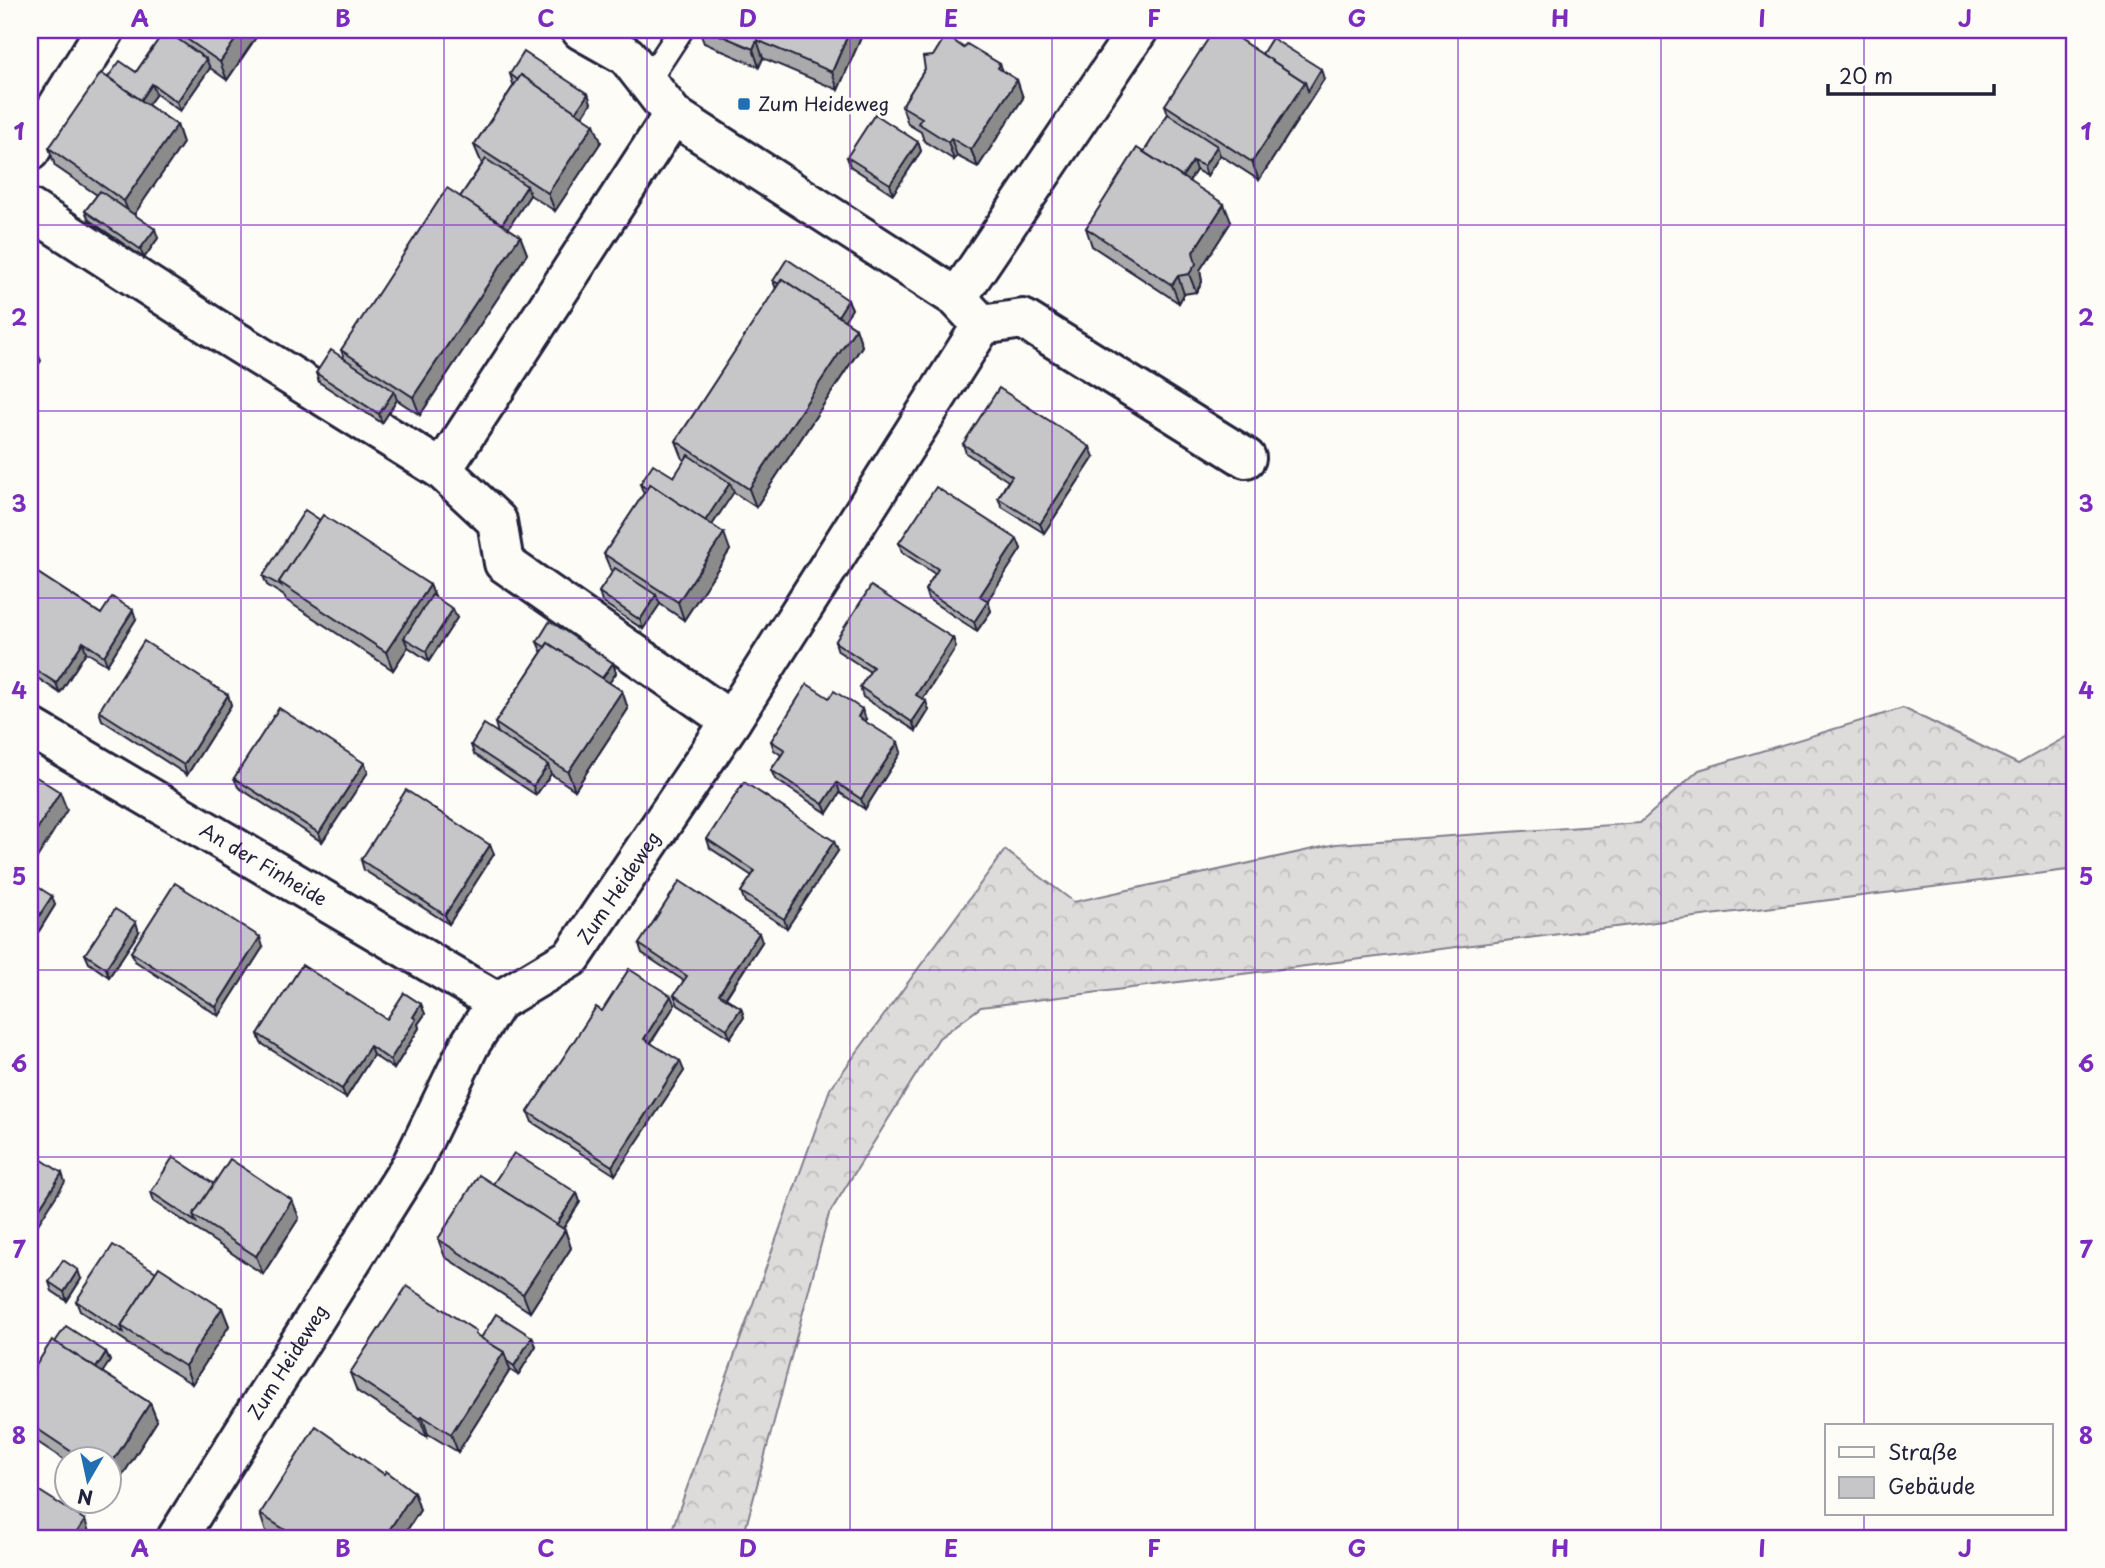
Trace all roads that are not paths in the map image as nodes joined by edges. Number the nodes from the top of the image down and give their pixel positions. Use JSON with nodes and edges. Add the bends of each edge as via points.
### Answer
{"nodes":[{"id":1,"x":105,"y":30,"type":"edge"},
{"id":2,"x":581,"y":30,"type":"edge"},
{"id":3,"x":681,"y":30,"type":"edge"},
{"id":4,"x":1138,"y":30,"type":"edge"},
{"id":5,"x":647,"y":82,"type":"junction"},
{"id":6,"x":673,"y":115,"type":"junction"},
{"id":7,"x":30,"y":151,"type":"edge"},
{"id":8,"x":30,"y":209,"type":"edge"},
{"id":9,"x":970,"y":312,"type":"junction"},
{"id":10,"x":1246,"y":458,"type":"dead end"},
{"id":11,"x":442,"y":470,"type":"junction"},
{"id":12,"x":731,"y":721,"type":"junction"},
{"id":13,"x":30,"y":727,"type":"edge"},
{"id":14,"x":497,"y":1002,"type":"junction"},
{"id":15,"x":177,"y":1538,"type":"edge"}],
"edges":[{"from":1,"to":7,"type":"street"},
{"from":2,"to":5,"type":"street","via":[[626,56]]},
{"from":3,"to":5,"type":"lane"},
{"from":4,"to":9,"type":"street","name":"Zum Heideweg"},
{"from":5,"to":6,"type":"street"},
{"from":6,"to":9,"type":"street"},
{"from":6,"to":11,"type":"street"},
{"from":8,"to":11,"type":"street"},
{"from":9,"to":10,"type":"street","via":[[1023,318]]},
{"from":9,"to":12,"type":"street","name":"Zum Heideweg"},
{"from":11,"to":12,"type":"street","via":[[497,521],[504,563]]},
{"from":12,"to":14,"type":"street","name":"Zum Heideweg","via":[[572,957]]},
{"from":13,"to":14,"type":"street","name":"An der Finheide"},
{"from":14,"to":15,"type":"street","name":"Zum Heideweg","via":[[470,1044],[412,1164]]}]}
